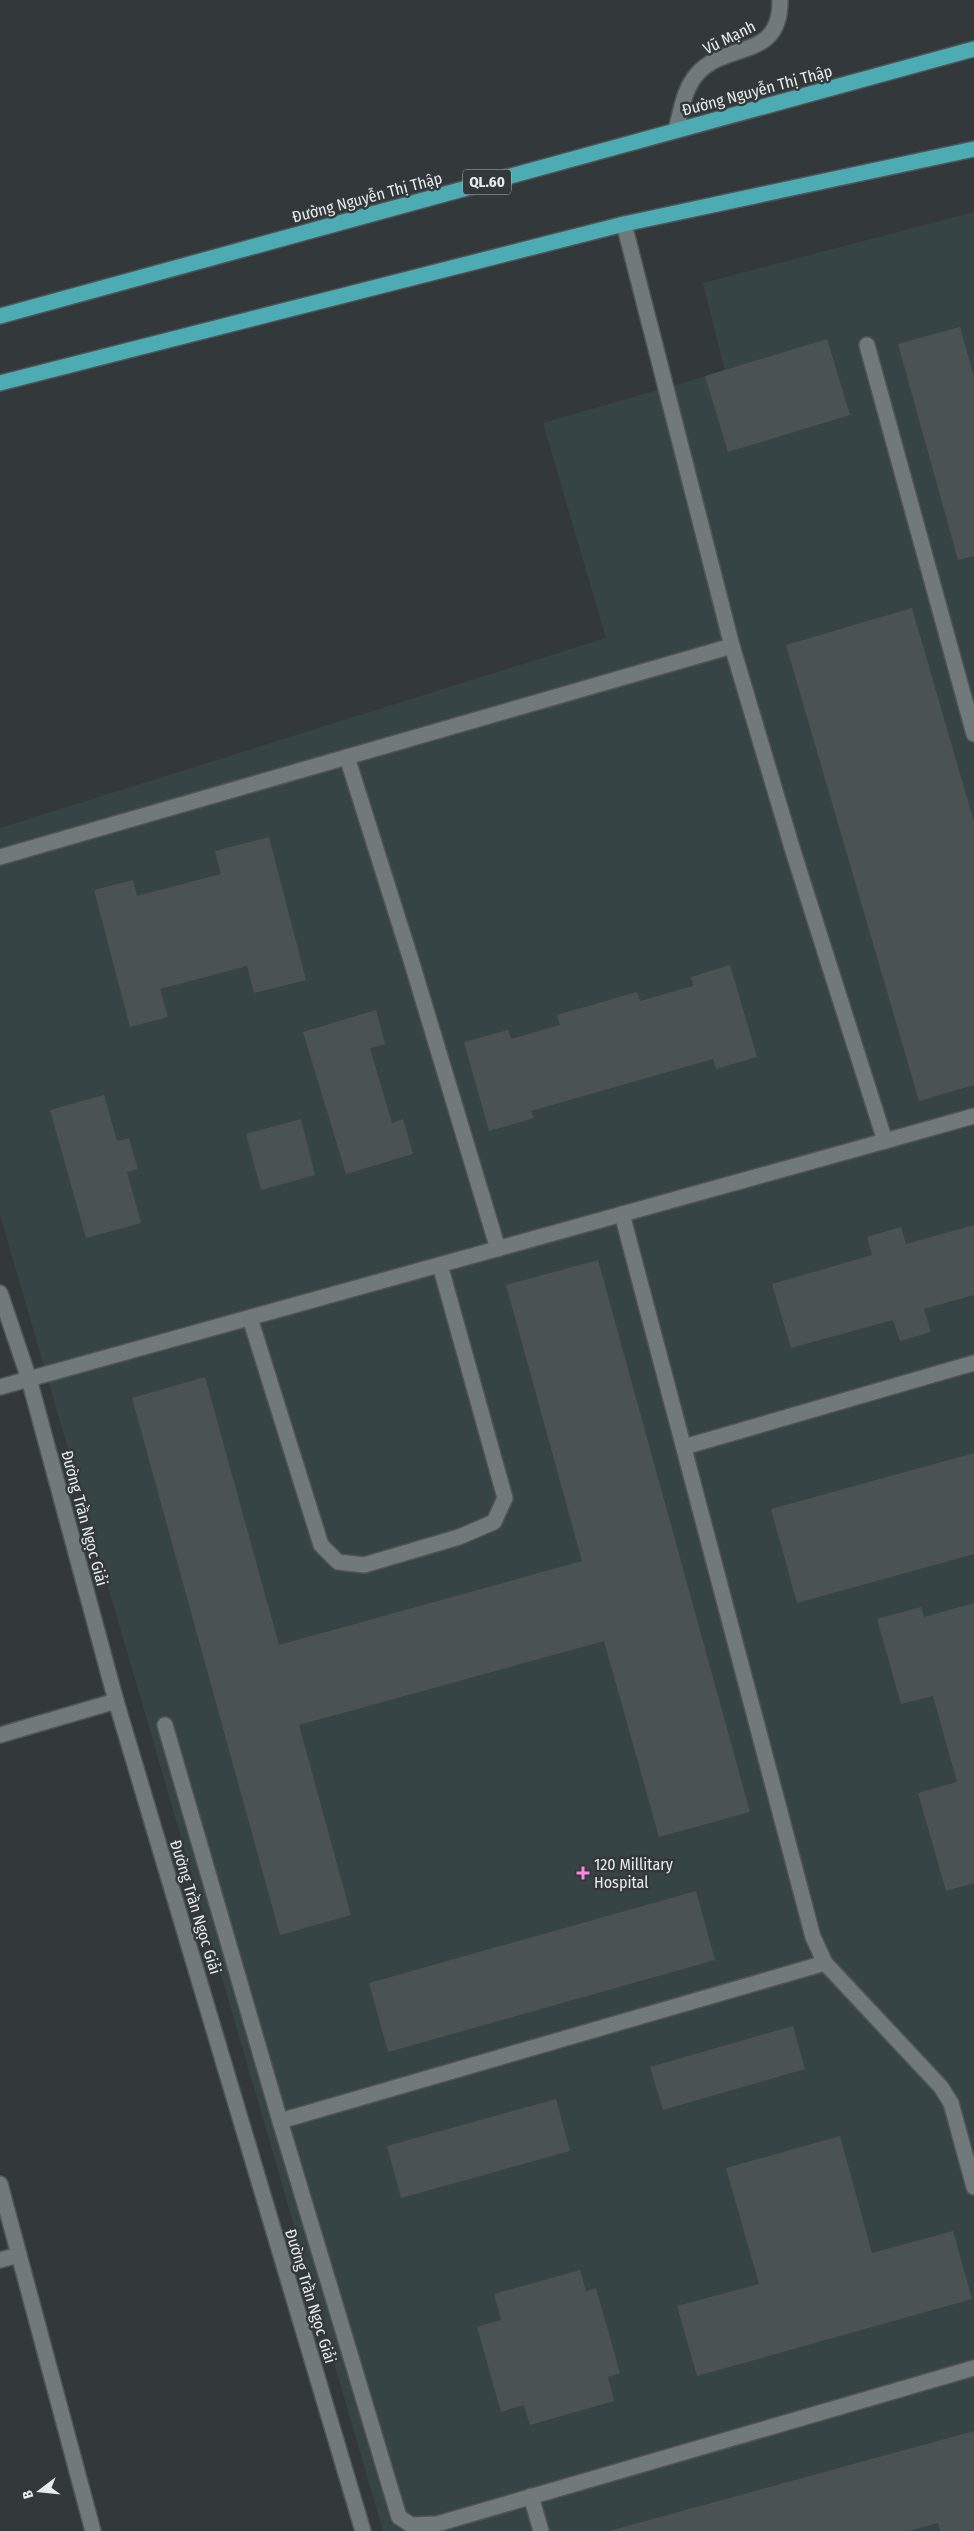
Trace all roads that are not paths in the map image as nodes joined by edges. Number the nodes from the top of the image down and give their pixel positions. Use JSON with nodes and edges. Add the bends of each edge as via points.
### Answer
{"nodes":[{"id":1,"x":780,"y":0,"type":"edge"},
{"id":2,"x":974,"y":49,"type":"edge"},
{"id":3,"x":676,"y":130,"type":"junction"},
{"id":4,"x":974,"y":149,"type":"edge"},
{"id":5,"x":624,"y":224,"type":"junction"},
{"id":6,"x":0,"y":316,"type":"edge"},
{"id":7,"x":867,"y":345,"type":"dead end"},
{"id":8,"x":0,"y":384,"type":"edge"},
{"id":9,"x":732,"y":646,"type":"junction"},
{"id":10,"x":974,"y":734,"type":"edge"},
{"id":11,"x":347,"y":757,"type":"junction"},
{"id":12,"x":0,"y":857,"type":"edge"},
{"id":13,"x":974,"y":1116,"type":"edge"},
{"id":14,"x":885,"y":1141,"type":"junction"},
{"id":15,"x":622,"y":1214,"type":"junction"},
{"id":16,"x":498,"y":1249,"type":"junction"},
{"id":17,"x":440,"y":1264,"type":"junction"},
{"id":18,"x":0,"y":1293,"type":"edge"},
{"id":19,"x":250,"y":1318,"type":"junction"},
{"id":20,"x":974,"y":1363,"type":"edge"},
{"id":21,"x":29,"y":1379,"type":"junction"},
{"id":22,"x":0,"y":1387,"type":"edge"},
{"id":23,"x":684,"y":1447,"type":"junction"},
{"id":24,"x":116,"y":1701,"type":"junction"},
{"id":25,"x":165,"y":1725,"type":"dead end"},
{"id":26,"x":0,"y":1735,"type":"edge"},
{"id":27,"x":825,"y":1963,"type":"junction"},
{"id":28,"x":280,"y":2120,"type":"junction"},
{"id":29,"x":0,"y":2184,"type":"edge"},
{"id":30,"x":974,"y":2187,"type":"edge"},
{"id":31,"x":19,"y":2255,"type":"junction"},
{"id":32,"x":0,"y":2260,"type":"edge"},
{"id":33,"x":974,"y":2368,"type":"edge"},
{"id":34,"x":531,"y":2496,"type":"junction"},
{"id":35,"x":93,"y":2531,"type":"edge"},
{"id":36,"x":363,"y":2531,"type":"edge"},
{"id":37,"x":541,"y":2531,"type":"edge"}],
"edges":[{"from":1,"to":3,"type":"street","name":"Vũ Mạnh","via":[[778,22],[768,39],[708,65],[698,73],[688,88]]},
{"from":2,"to":3,"type":"highway","name":"Đường Nguyễn Thị Thập","number":"QL.60"},
{"from":3,"to":6,"type":"highway","name":"Đường Nguyễn Thị Thập","number":"QL.60"},
{"from":4,"to":5,"type":"highway"},
{"from":5,"to":8,"type":"highway"},
{"from":5,"to":9,"type":"street"},
{"from":7,"to":10,"type":"street"},
{"from":9,"to":11,"type":"street"},
{"from":9,"to":14,"type":"street"},
{"from":11,"to":12,"type":"street"},
{"from":11,"to":16,"type":"street"},
{"from":13,"to":14,"type":"street"},
{"from":14,"to":15,"type":"street"},
{"from":15,"to":16,"type":"street"},
{"from":15,"to":23,"type":"street"},
{"from":16,"to":17,"type":"street"},
{"from":17,"to":19,"type":"street"},
{"from":17,"to":19,"type":"street","via":[[506,1498],[494,1522],[459,1537],[364,1565],[338,1562],[321,1545]]},
{"from":18,"to":21,"type":"street","name":"Đường Trần Ngọc Giải"},
{"from":19,"to":21,"type":"street"},
{"from":20,"to":23,"type":"street"},
{"from":21,"to":22,"type":"street"},
{"from":21,"to":24,"type":"street","name":"Đường Trần Ngọc Giải"},
{"from":23,"to":27,"type":"street","via":[[813,1937]]},
{"from":24,"to":26,"type":"street"},
{"from":24,"to":36,"type":"street","name":"Đường Trần Ngọc Giải"},
{"from":25,"to":28,"type":"street"},
{"from":27,"to":28,"type":"street"},
{"from":27,"to":30,"type":"street","via":[[946,2095]]},
{"from":28,"to":34,"type":"street","via":[[400,2517],[411,2525],[437,2524]]},
{"from":29,"to":31,"type":"street"},
{"from":31,"to":32,"type":"street"},
{"from":31,"to":35,"type":"street"},
{"from":33,"to":34,"type":"street"},
{"from":34,"to":37,"type":"street"}]}
